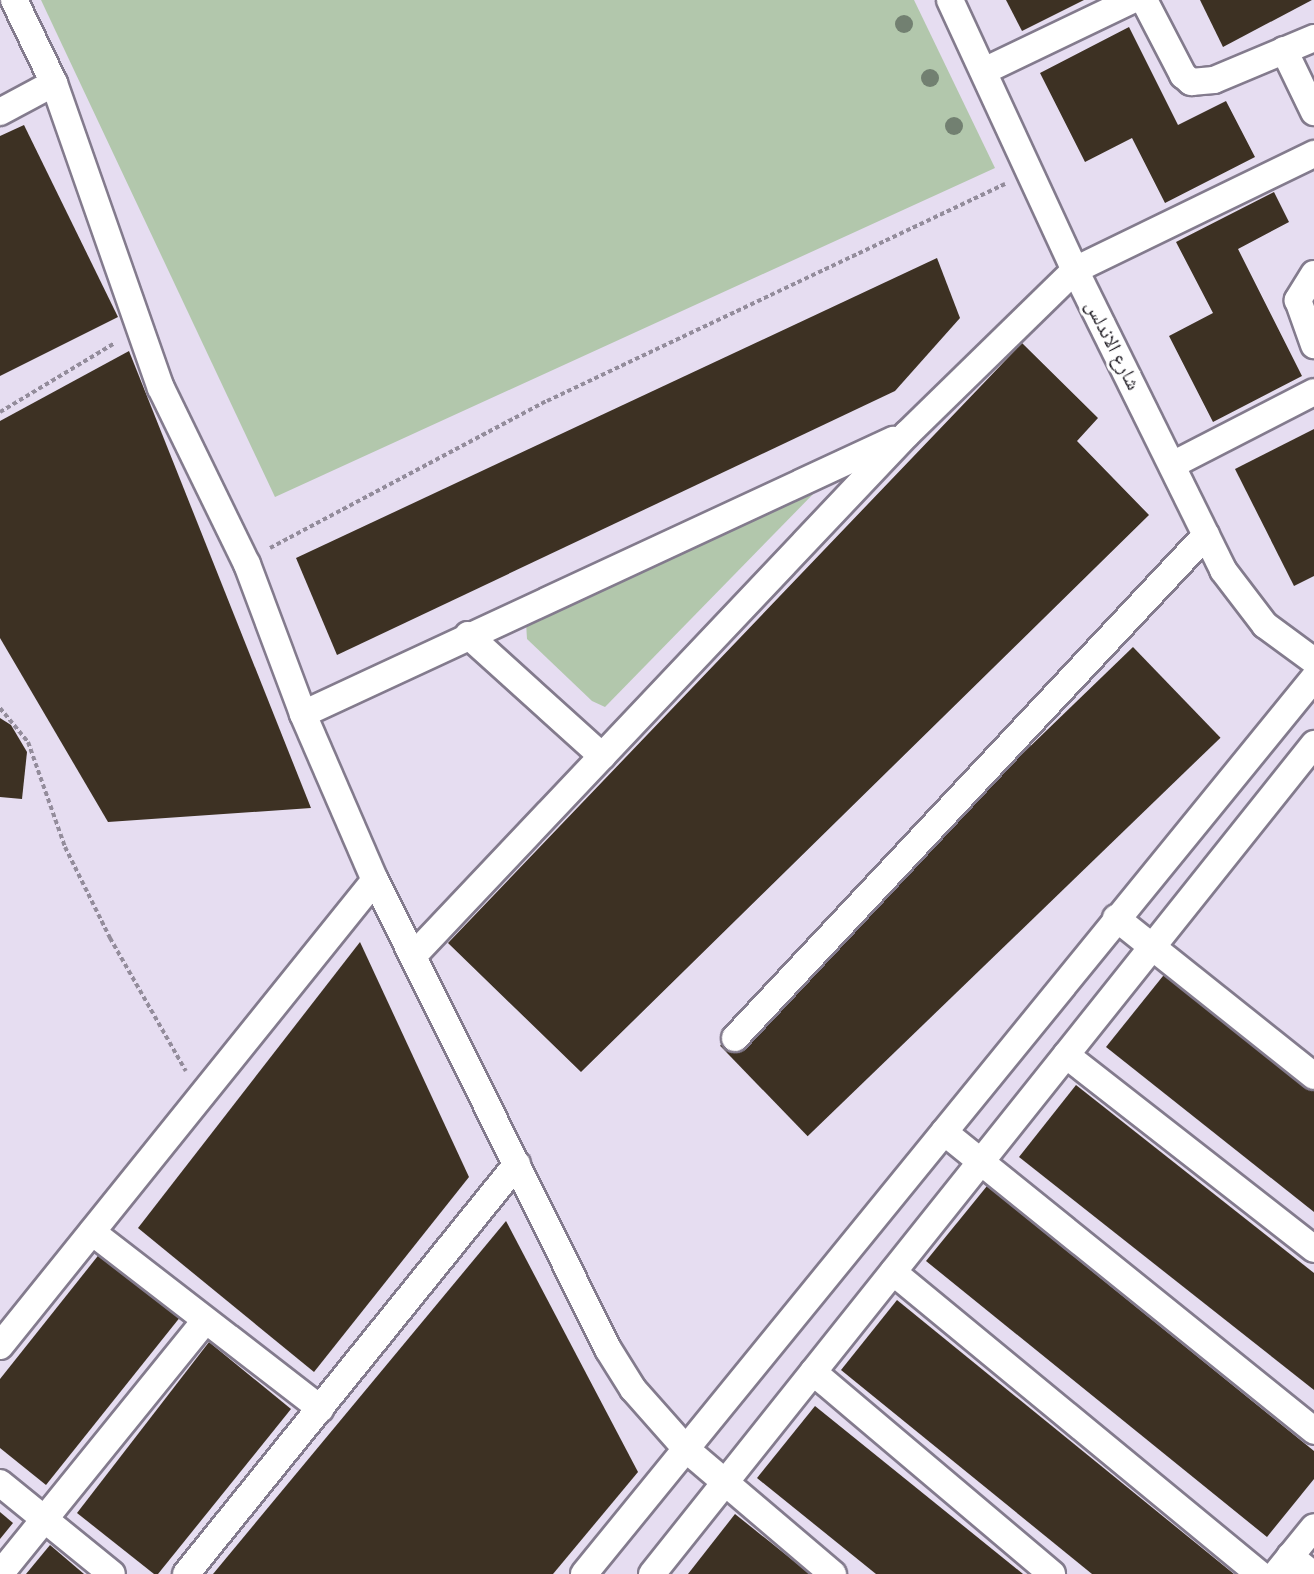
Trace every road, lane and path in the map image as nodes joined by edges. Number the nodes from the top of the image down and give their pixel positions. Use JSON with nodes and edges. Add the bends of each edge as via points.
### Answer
{"nodes":[{"id":1,"x":14,"y":0,"type":"edge"},
{"id":2,"x":950,"y":0,"type":"edge"},
{"id":3,"x":1132,"y":0,"type":"edge"},
{"id":4,"x":1144,"y":0,"type":"edge"},
{"id":5,"x":1314,"y":38,"type":"edge"},
{"id":6,"x":1284,"y":50,"type":"junction"},
{"id":7,"x":984,"y":71,"type":"junction"},
{"id":8,"x":54,"y":83,"type":"junction"},
{"id":9,"x":0,"y":112,"type":"edge"},
{"id":10,"x":1314,"y":112,"type":"edge"},
{"id":11,"x":1314,"y":154,"type":"edge"},
{"id":12,"x":1029,"y":172,"type":"junction"},
{"id":13,"x":1075,"y":270,"type":"junction"},
{"id":14,"x":1314,"y":274,"type":"edge"},
{"id":15,"x":142,"y":328,"type":"junction"},
{"id":16,"x":1314,"y":345,"type":"edge"},
{"id":17,"x":1314,"y":392,"type":"edge"},
{"id":18,"x":0,"y":412,"type":"edge"},
{"id":19,"x":907,"y":434,"type":"junction"},
{"id":20,"x":1174,"y":464,"type":"junction"},
{"id":21,"x":1206,"y":536,"type":"junction"},
{"id":22,"x":247,"y":564,"type":"junction"},
{"id":23,"x":468,"y":635,"type":"junction"},
{"id":24,"x":1314,"y":661,"type":"edge"},
{"id":25,"x":1314,"y":678,"type":"edge"},
{"id":26,"x":0,"y":708,"type":"edge"},
{"id":27,"x":303,"y":714,"type":"junction"},
{"id":28,"x":1314,"y":744,"type":"edge"},
{"id":29,"x":602,"y":756,"type":"junction"},
{"id":30,"x":375,"y":880,"type":"junction"},
{"id":31,"x":1116,"y":918,"type":"junction"},
{"id":32,"x":1153,"y":947,"type":"junction"},
{"id":33,"x":413,"y":956,"type":"junction"},
{"id":34,"x":735,"y":1038,"type":"dead end"},
{"id":35,"x":1066,"y":1055,"type":"junction"},
{"id":36,"x":1314,"y":1076,"type":"edge"},
{"id":37,"x":201,"y":1097,"type":"junction"},
{"id":38,"x":944,"y":1132,"type":"junction"},
{"id":39,"x":981,"y":1162,"type":"junction"},
{"id":40,"x":518,"y":1164,"type":"junction"},
{"id":41,"x":92,"y":1232,"type":"junction"},
{"id":42,"x":1314,"y":1249,"type":"edge"},
{"id":43,"x":893,"y":1272,"type":"junction"},
{"id":44,"x":204,"y":1322,"type":"junction"},
{"id":45,"x":0,"y":1346,"type":"edge"},
{"id":46,"x":813,"y":1372,"type":"junction"},
{"id":47,"x":321,"y":1409,"type":"junction"},
{"id":48,"x":1314,"y":1431,"type":"edge"},
{"id":49,"x":686,"y":1449,"type":"junction"},
{"id":50,"x":0,"y":1483,"type":"edge"},
{"id":51,"x":724,"y":1484,"type":"junction"},
{"id":52,"x":44,"y":1519,"type":"junction"},
{"id":53,"x":1314,"y":1527,"type":"edge"},
{"id":54,"x":1283,"y":1565,"type":"edge"},
{"id":55,"x":0,"y":1574,"type":"edge"},
{"id":56,"x":112,"y":1574,"type":"edge"},
{"id":57,"x":186,"y":1574,"type":"edge"},
{"id":58,"x":584,"y":1574,"type":"edge"},
{"id":59,"x":652,"y":1574,"type":"edge"},
{"id":60,"x":833,"y":1574,"type":"edge"},
{"id":61,"x":1052,"y":1574,"type":"edge"},
{"id":62,"x":1259,"y":1574,"type":"edge"},
{"id":63,"x":1312,"y":1574,"type":"edge"}],
"edges":[{"from":1,"to":8,"type":"street"},
{"from":2,"to":7,"type":"street","name":"شارع الاندلس"},
{"from":3,"to":7,"type":"street"},
{"from":4,"to":6,"type":"street","via":[[1177,65],[1191,81],[1214,80]]},
{"from":5,"to":6,"type":"street"},
{"from":6,"to":10,"type":"street"},
{"from":7,"to":12,"type":"street","name":"شارع الاندلس"},
{"from":8,"to":9,"type":"street"},
{"from":8,"to":15,"type":"street"},
{"from":11,"to":13,"type":"street"},
{"from":12,"to":13,"type":"street","name":"شارع الاندلس"},
{"from":12,"to":22,"type":"path","via":[[547,401],[280,541]]},
{"from":13,"to":19,"type":"street"},
{"from":13,"to":20,"type":"street","name":"شارع الاندلس"},
{"from":14,"to":16,"type":"street","via":[[1298,300]]},
{"from":15,"to":18,"type":"path"},
{"from":15,"to":22,"type":"street","via":[[161,388]]},
{"from":17,"to":20,"type":"street"},
{"from":19,"to":23,"type":"street"},
{"from":19,"to":29,"type":"street"},
{"from":20,"to":21,"type":"street","name":"شارع الاندلس"},
{"from":21,"to":24,"type":"street","name":"شارع الاندلس","via":[[1247,605]]},
{"from":21,"to":34,"type":"street"},
{"from":22,"to":27,"type":"street"},
{"from":23,"to":27,"type":"street"},
{"from":23,"to":29,"type":"street"},
{"from":25,"to":31,"type":"street"},
{"from":26,"to":37,"type":"path","via":[[28,742],[65,847]]},
{"from":27,"to":30,"type":"street"},
{"from":28,"to":32,"type":"street"},
{"from":29,"to":33,"type":"street"},
{"from":30,"to":33,"type":"street"},
{"from":30,"to":37,"type":"street"},
{"from":31,"to":32,"type":"street"},
{"from":31,"to":38,"type":"street"},
{"from":32,"to":35,"type":"street"},
{"from":32,"to":36,"type":"street"},
{"from":33,"to":40,"type":"street"},
{"from":35,"to":39,"type":"street"},
{"from":35,"to":42,"type":"street"},
{"from":37,"to":41,"type":"street"},
{"from":38,"to":39,"type":"street"},
{"from":38,"to":49,"type":"street"},
{"from":39,"to":43,"type":"street"},
{"from":39,"to":48,"type":"street"},
{"from":40,"to":47,"type":"street"},
{"from":40,"to":49,"type":"street","via":[[608,1349],[633,1389]]},
{"from":41,"to":44,"type":"street"},
{"from":41,"to":45,"type":"street"},
{"from":43,"to":46,"type":"street"},
{"from":43,"to":62,"type":"street"},
{"from":44,"to":47,"type":"street"},
{"from":44,"to":52,"type":"street"},
{"from":46,"to":51,"type":"street"},
{"from":46,"to":61,"type":"street"},
{"from":47,"to":57,"type":"street"},
{"from":49,"to":51,"type":"street"},
{"from":49,"to":58,"type":"street"},
{"from":50,"to":52,"type":"street"},
{"from":51,"to":59,"type":"street"},
{"from":51,"to":60,"type":"street"},
{"from":52,"to":55,"type":"street"},
{"from":52,"to":56,"type":"street"},
{"from":53,"to":54,"type":"street"},
{"from":54,"to":63,"type":"street"}]}
